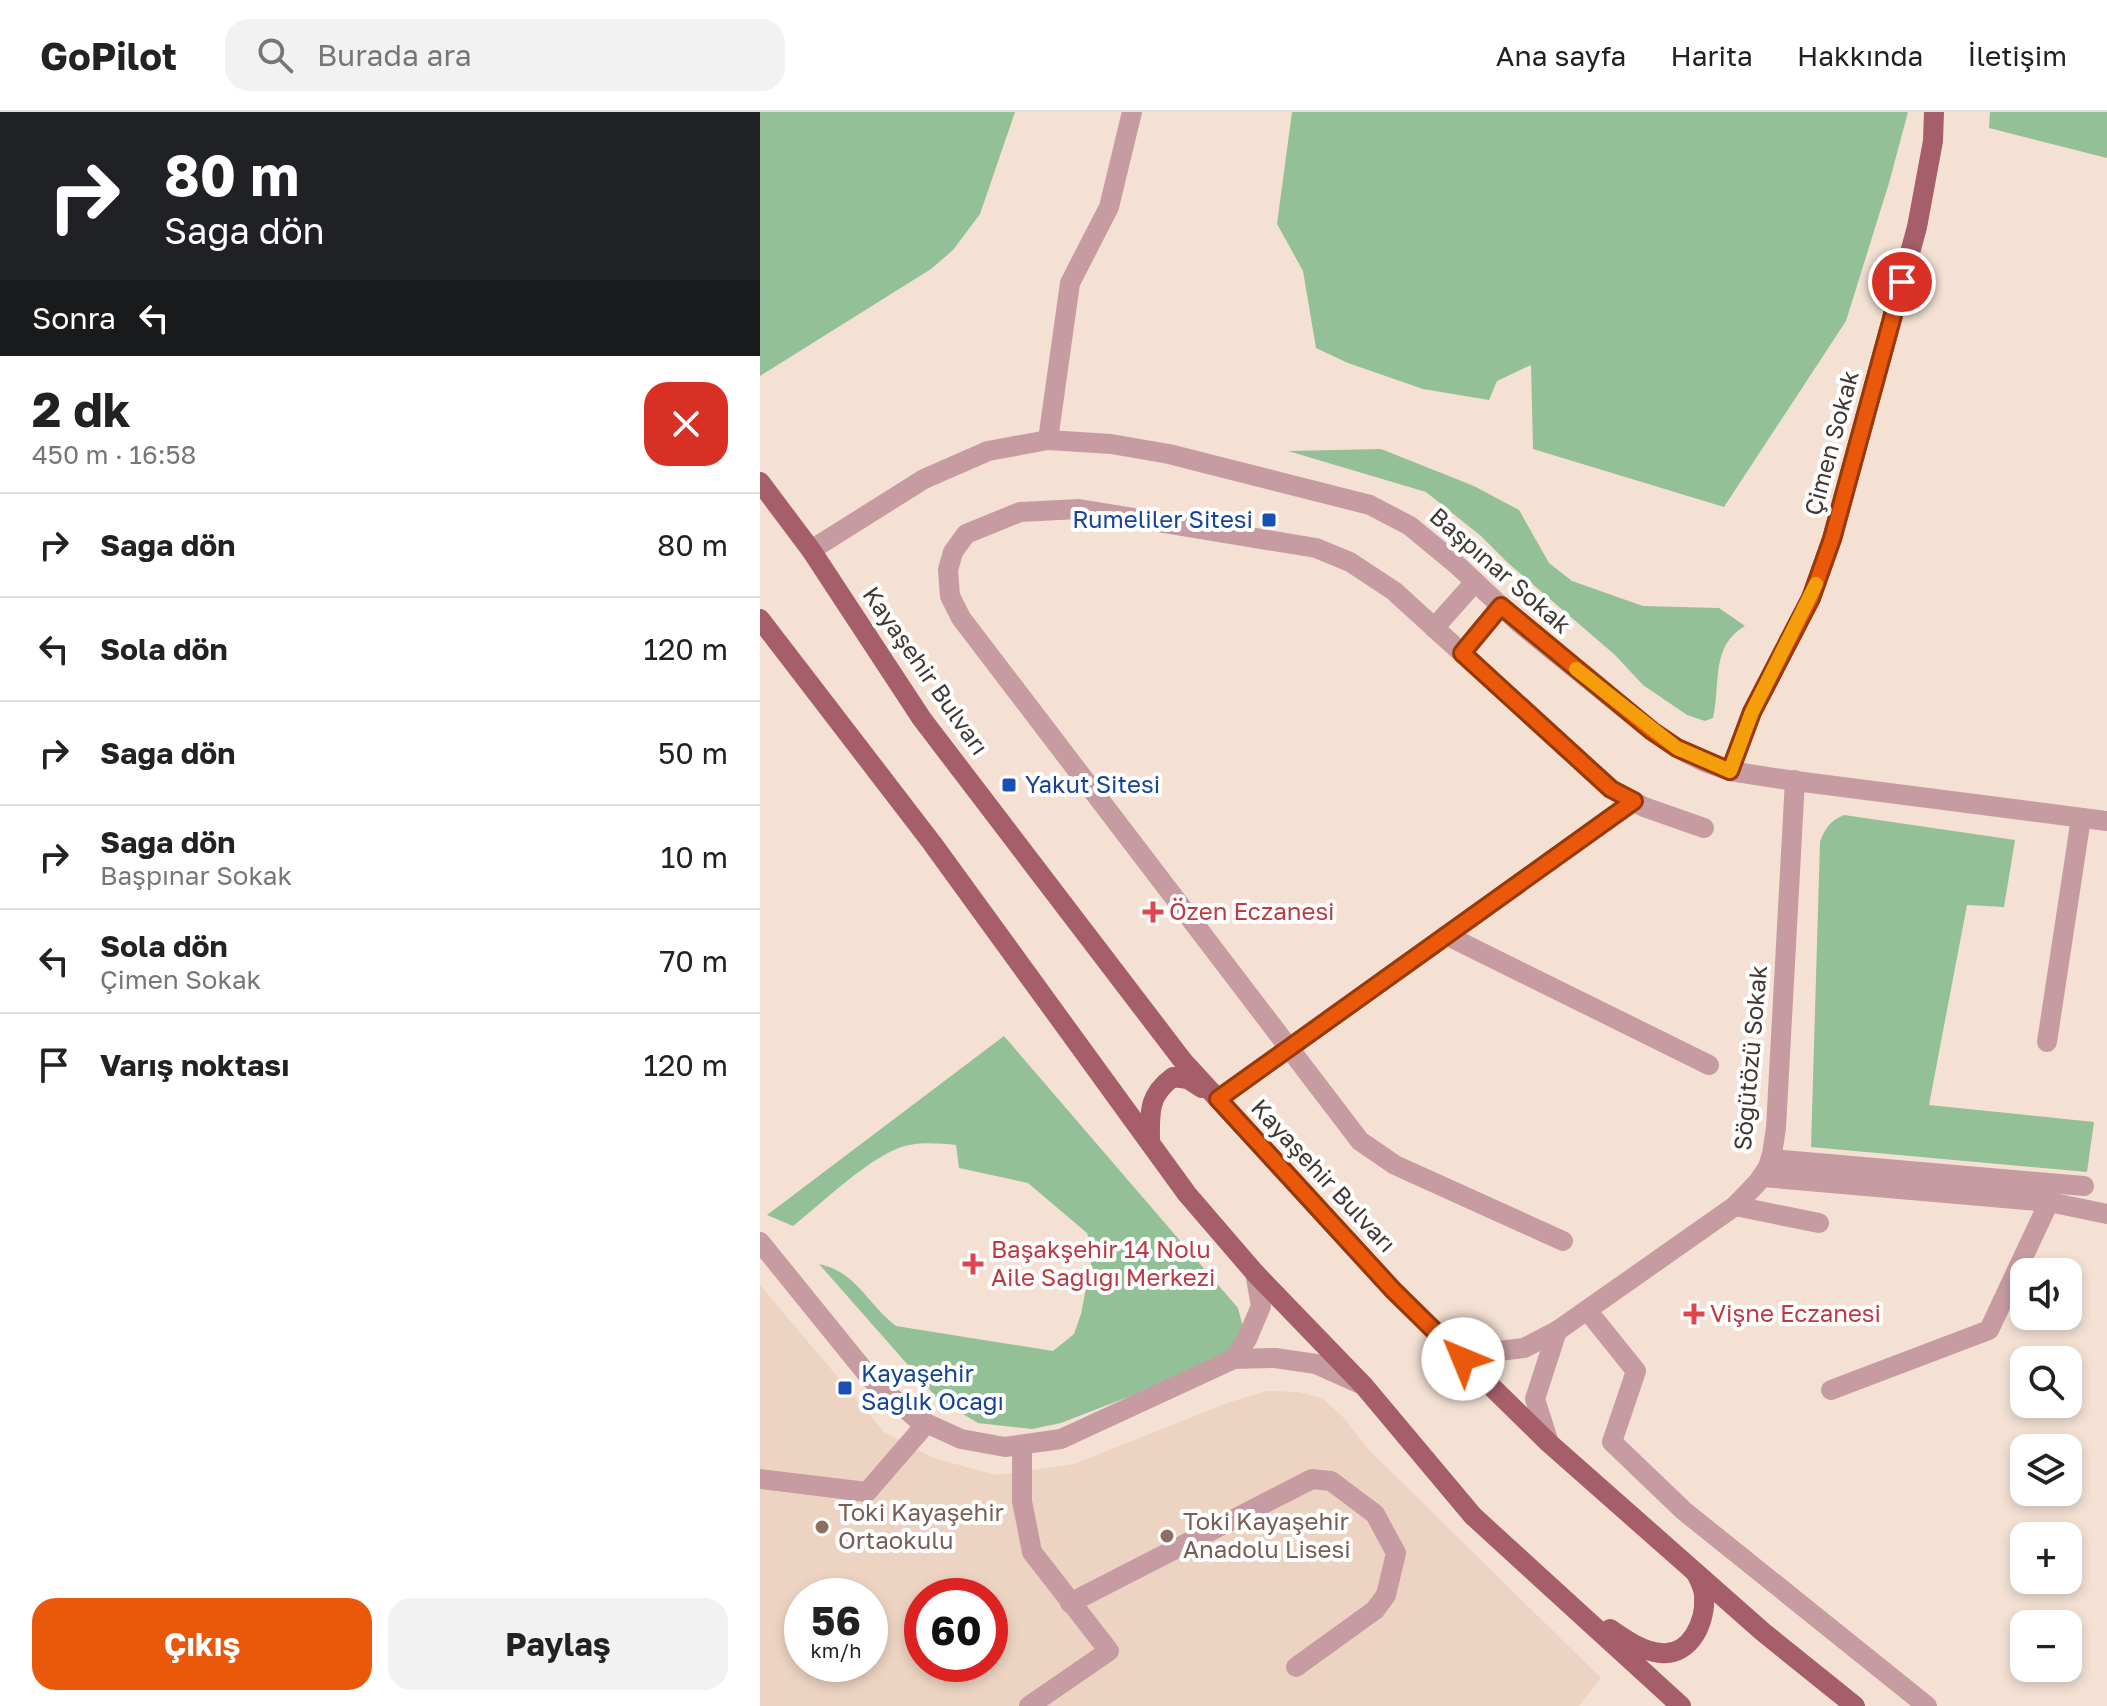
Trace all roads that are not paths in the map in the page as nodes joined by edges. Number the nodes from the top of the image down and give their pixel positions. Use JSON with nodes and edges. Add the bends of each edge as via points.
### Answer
{"nodes":[{"id":1,"x":1132,"y":112,"type":"edge"},
{"id":2,"x":1934,"y":112,"type":"edge"},
{"id":3,"x":1048,"y":440,"type":"junction"},
{"id":4,"x":760,"y":482,"type":"edge"},
{"id":5,"x":811,"y":550,"type":"junction"},
{"id":6,"x":1475,"y":582,"type":"junction"},
{"id":7,"x":1501,"y":606,"type":"junction"},
{"id":8,"x":760,"y":619,"type":"edge"},
{"id":9,"x":1434,"y":628,"type":"junction"},
{"id":10,"x":1462,"y":653,"type":"junction"},
{"id":11,"x":1730,"y":771,"type":"junction"},
{"id":12,"x":1795,"y":780,"type":"junction"},
{"id":13,"x":1634,"y":801,"type":"junction"},
{"id":14,"x":2081,"y":818,"type":"junction"},
{"id":15,"x":2107,"y":821,"type":"edge"},
{"id":16,"x":1704,"y":828,"type":"dead end"},
{"id":17,"x":1446,"y":935,"type":"junction"},
{"id":18,"x":2047,"y":1042,"type":"dead end"},
{"id":19,"x":1290,"y":1046,"type":"junction"},
{"id":20,"x":1709,"y":1065,"type":"dead end"},
{"id":21,"x":1218,"y":1099,"type":"junction"},
{"id":22,"x":1150,"y":1143,"type":"junction"},
{"id":23,"x":1766,"y":1168,"type":"junction"},
{"id":24,"x":2084,"y":1186,"type":"dead end"},
{"id":25,"x":2049,"y":1202,"type":"junction"},
{"id":26,"x":1735,"y":1206,"type":"junction"},
{"id":27,"x":2107,"y":1214,"type":"edge"},
{"id":28,"x":1819,"y":1223,"type":"dead end"},
{"id":29,"x":1563,"y":1241,"type":"dead end"},
{"id":30,"x":760,"y":1242,"type":"edge"},
{"id":31,"x":1255,"y":1273,"type":"junction"},
{"id":32,"x":1587,"y":1310,"type":"junction"},
{"id":33,"x":1557,"y":1331,"type":"junction"},
{"id":34,"x":1441,"y":1338,"type":"junction"},
{"id":35,"x":1234,"y":1359,"type":"junction"},
{"id":36,"x":1364,"y":1386,"type":"junction"},
{"id":37,"x":1831,"y":1390,"type":"dead end"},
{"id":38,"x":926,"y":1424,"type":"junction"},
{"id":39,"x":1549,"y":1443,"type":"junction"},
{"id":40,"x":1022,"y":1446,"type":"junction"},
{"id":41,"x":760,"y":1479,"type":"edge"},
{"id":42,"x":1696,"y":1572,"type":"junction"},
{"id":43,"x":1560,"y":1595,"type":"junction"},
{"id":44,"x":1070,"y":1603,"type":"junction"},
{"id":45,"x":1296,"y":1667,"type":"dead end"},
{"id":46,"x":1029,"y":1706,"type":"edge"},
{"id":47,"x":1681,"y":1706,"type":"edge"},
{"id":48,"x":1855,"y":1706,"type":"edge"},
{"id":49,"x":1927,"y":1706,"type":"edge"}],
"edges":[{"from":1,"to":3,"type":"street","via":[[1109,207],[1070,283]]},
{"from":2,"to":11,"type":"main road","name":"Çimen Sokak","via":[[1917,227],[1832,539],[1811,598],[1752,712]]},
{"from":3,"to":5,"type":"street","name":"Başpınar Sokak","via":[[988,451],[924,479]]},
{"from":3,"to":6,"type":"street","name":"Başpınar Sokak","via":[[1169,454],[1370,505],[1410,526]]},
{"from":4,"to":5,"type":"main road","name":"Kayaşehir Bulvarı"},
{"from":5,"to":21,"type":"main road","name":"Kayaşehir Bulvarı","via":[[922,719],[1116,975]]},
{"from":6,"to":7,"type":"street","name":"Başpınar Sokak"},
{"from":6,"to":9,"type":"street"},
{"from":7,"to":10,"type":"street"},
{"from":7,"to":11,"type":"street","name":"Başpınar Sokak","via":[[1652,731],[1689,755]]},
{"from":8,"to":22,"type":"main road","via":[[938,850]]},
{"from":9,"to":10,"type":"street"},
{"from":9,"to":19,"type":"street","via":[[1394,591],[1350,562],[1316,548],[1079,509],[1020,512],[966,534],[953,552],[950,596],[961,618]]},
{"from":10,"to":13,"type":"street","via":[[1611,789]]},
{"from":11,"to":12,"type":"street","name":"Başpınar Sokak"},
{"from":12,"to":14,"type":"street","name":"Başpınar Sokak"},
{"from":12,"to":23,"type":"street","name":"Söğütözü Sokak","via":[[1776,1128]]},
{"from":13,"to":16,"type":"street"},
{"from":13,"to":17,"type":"street"},
{"from":14,"to":15,"type":"street","name":"Başpınar Sokak"},
{"from":14,"to":18,"type":"street"},
{"from":17,"to":19,"type":"street"},
{"from":17,"to":20,"type":"street"},
{"from":19,"to":21,"type":"street"},
{"from":19,"to":29,"type":"street","via":[[1360,1141],[1395,1165]]},
{"from":21,"to":22,"type":"main road","via":[[1188,1079],[1173,1077],[1149,1108]]},
{"from":21,"to":34,"type":"main road","name":"Kayaşehir Bulvarı"},
{"from":22,"to":31,"type":"main road"},
{"from":23,"to":24,"type":"street"},
{"from":23,"to":25,"type":"street"},
{"from":23,"to":26,"type":"street","name":"Söğütözü Sokak"},
{"from":25,"to":27,"type":"street"},
{"from":25,"to":37,"type":"street","via":[[1989,1330]]},
{"from":26,"to":28,"type":"street"},
{"from":26,"to":32,"type":"street","name":"Söğütözü Sokak"},
{"from":30,"to":38,"type":"street","via":[[871,1379]]},
{"from":31,"to":35,"type":"street","via":[[1261,1306]]},
{"from":31,"to":36,"type":"main road"},
{"from":32,"to":33,"type":"street","name":"Söğütözü Sokak"},
{"from":32,"to":49,"type":"street","via":[[1636,1371],[1612,1442],[1684,1511]]},
{"from":33,"to":34,"type":"street","name":"Söğütözü Sokak","via":[[1524,1348],[1499,1351]]},
{"from":33,"to":39,"type":"street","via":[[1535,1399]]},
{"from":34,"to":39,"type":"main road","name":"Kayaşehir Bulvarı"},
{"from":35,"to":36,"type":"street","via":[[1316,1364]]},
{"from":35,"to":40,"type":"street","via":[[1061,1439]]},
{"from":36,"to":43,"type":"main road","via":[[1473,1516]]},
{"from":38,"to":40,"type":"street","via":[[987,1445]]},
{"from":38,"to":41,"type":"street","via":[[867,1492]]},
{"from":39,"to":42,"type":"main road","name":"Kayaşehir Bulvarı"},
{"from":40,"to":44,"type":"street","via":[[1022,1501],[1032,1552]]},
{"from":42,"to":43,"type":"main road","via":[[1705,1594],[1702,1626],[1680,1650],[1661,1653],[1629,1642]]},
{"from":42,"to":48,"type":"main road","name":"Kayaşehir Bulvarı"},
{"from":43,"to":47,"type":"main road"},
{"from":44,"to":45,"type":"street","via":[[1312,1479],[1331,1481],[1375,1514],[1396,1553],[1393,1572],[1375,1610]]},
{"from":44,"to":46,"type":"street","via":[[1109,1651]]}]}
